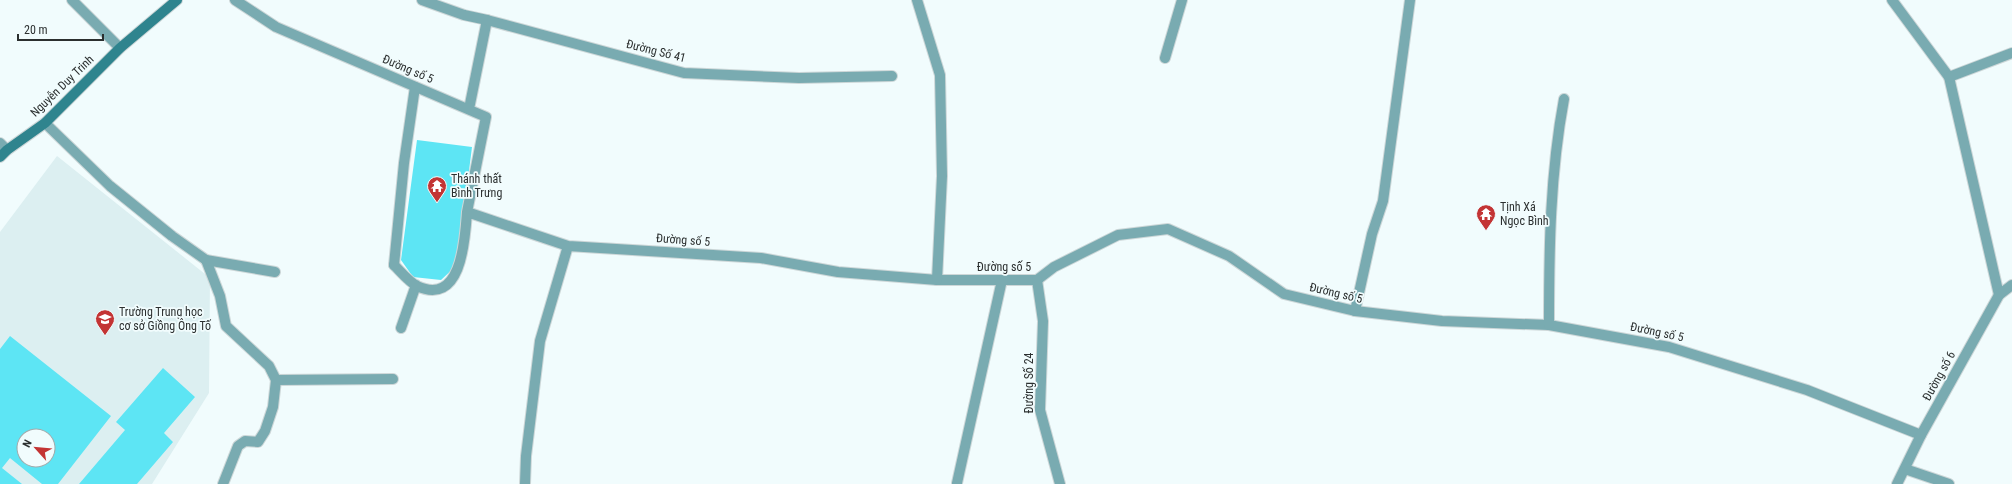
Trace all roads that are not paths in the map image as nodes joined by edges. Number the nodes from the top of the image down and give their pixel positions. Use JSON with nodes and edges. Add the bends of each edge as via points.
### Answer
{"nodes":[{"id":1,"x":72,"y":0,"type":"edge"},
{"id":2,"x":177,"y":0,"type":"edge"},
{"id":3,"x":235,"y":0,"type":"edge"},
{"id":4,"x":422,"y":0,"type":"edge"},
{"id":5,"x":917,"y":0,"type":"edge"},
{"id":6,"x":1182,"y":0,"type":"edge"},
{"id":7,"x":1410,"y":0,"type":"edge"},
{"id":8,"x":1892,"y":0,"type":"edge"},
{"id":9,"x":487,"y":20,"type":"junction"},
{"id":10,"x":120,"y":48,"type":"junction"},
{"id":11,"x":2012,"y":53,"type":"edge"},
{"id":12,"x":1165,"y":58,"type":"dead end"},
{"id":13,"x":892,"y":76,"type":"dead end"},
{"id":14,"x":1949,"y":77,"type":"junction"},
{"id":15,"x":415,"y":87,"type":"junction"},
{"id":16,"x":1564,"y":99,"type":"dead end"},
{"id":17,"x":469,"y":109,"type":"junction"},
{"id":18,"x":45,"y":122,"type":"junction"},
{"id":19,"x":2,"y":150,"type":"edge"},
{"id":20,"x":467,"y":212,"type":"junction"},
{"id":21,"x":568,"y":246,"type":"junction"},
{"id":22,"x":206,"y":260,"type":"junction"},
{"id":23,"x":275,"y":272,"type":"dead end"},
{"id":24,"x":937,"y":280,"type":"junction"},
{"id":25,"x":1002,"y":280,"type":"junction"},
{"id":26,"x":1037,"y":280,"type":"junction"},
{"id":27,"x":416,"y":285,"type":"junction"},
{"id":28,"x":2012,"y":285,"type":"edge"},
{"id":29,"x":2000,"y":295,"type":"junction"},
{"id":30,"x":1355,"y":311,"type":"junction"},
{"id":31,"x":1549,"y":325,"type":"junction"},
{"id":32,"x":401,"y":328,"type":"dead end"},
{"id":33,"x":393,"y":379,"type":"dead end"},
{"id":34,"x":276,"y":380,"type":"junction"},
{"id":35,"x":1921,"y":435,"type":"junction"},
{"id":36,"x":1905,"y":469,"type":"junction"},
{"id":37,"x":957,"y":483,"type":"dead end"},
{"id":38,"x":223,"y":484,"type":"edge"},
{"id":39,"x":525,"y":484,"type":"edge"},
{"id":40,"x":1060,"y":484,"type":"edge"},
{"id":41,"x":1897,"y":484,"type":"edge"},
{"id":42,"x":1949,"y":484,"type":"edge"}],
"edges":[{"from":1,"to":10,"type":"street"},
{"from":2,"to":10,"type":"main road","name":"Nguyễn Duy Trinh"},
{"from":3,"to":15,"type":"street","name":"Đường số 5","via":[[276,27]]},
{"from":4,"to":9,"type":"street","name":"Đường Số 41"},
{"from":5,"to":24,"type":"street","via":[[940,75],[942,176]]},
{"from":6,"to":12,"type":"street"},
{"from":7,"to":30,"type":"street","via":[[1383,201],[1372,234]]},
{"from":8,"to":14,"type":"street"},
{"from":9,"to":13,"type":"street","name":"Đường Số 41","via":[[684,73],[799,78]]},
{"from":9,"to":17,"type":"street"},
{"from":10,"to":18,"type":"main road","name":"Nguyễn Duy Trinh"},
{"from":11,"to":14,"type":"street"},
{"from":14,"to":29,"type":"street"},
{"from":15,"to":17,"type":"street","name":"Đường số 5"},
{"from":15,"to":27,"type":"street","via":[[404,163],[394,265]]},
{"from":16,"to":31,"type":"street","via":[[1556,141],[1549,231]]},
{"from":17,"to":20,"type":"street","name":"Đường số 5","via":[[486,117]]},
{"from":18,"to":19,"type":"main road","name":"Nguyễn Duy Trinh"},
{"from":18,"to":22,"type":"street","via":[[110,186]]},
{"from":20,"to":21,"type":"street","name":"Đường số 5"},
{"from":20,"to":27,"type":"street","via":[[464,248],[457,274],[443,287],[430,290]]},
{"from":21,"to":24,"type":"street","name":"Đường số 5","via":[[761,258],[838,272]]},
{"from":21,"to":39,"type":"street","via":[[540,341]]},
{"from":22,"to":23,"type":"street"},
{"from":22,"to":34,"type":"street","via":[[220,296],[226,326],[269,366]]},
{"from":24,"to":25,"type":"street","name":"Đường số 5"},
{"from":25,"to":26,"type":"street","name":"Đường số 5"},
{"from":25,"to":37,"type":"street"},
{"from":26,"to":30,"type":"street","name":"Đường số 5","via":[[1054,267],[1118,235],[1168,230],[1230,256],[1284,294]]},
{"from":26,"to":40,"type":"street","name":"Đường Số 24","via":[[1043,321],[1040,410]]},
{"from":27,"to":32,"type":"street"},
{"from":28,"to":29,"type":"street","name":"Đường số 6"},
{"from":29,"to":35,"type":"street","name":"Đường số 6"},
{"from":30,"to":31,"type":"street","name":"Đường số 5","via":[[1442,321]]},
{"from":31,"to":35,"type":"street","name":"Đường số 5","via":[[1669,347],[1807,390]]},
{"from":33,"to":34,"type":"street"},
{"from":34,"to":38,"type":"street","via":[[273,406],[265,431],[258,442],[245,442],[238,446]]},
{"from":35,"to":36,"type":"street","name":"Đường số 6"},
{"from":36,"to":41,"type":"street","name":"Đường số 6"},
{"from":36,"to":42,"type":"street"}]}
